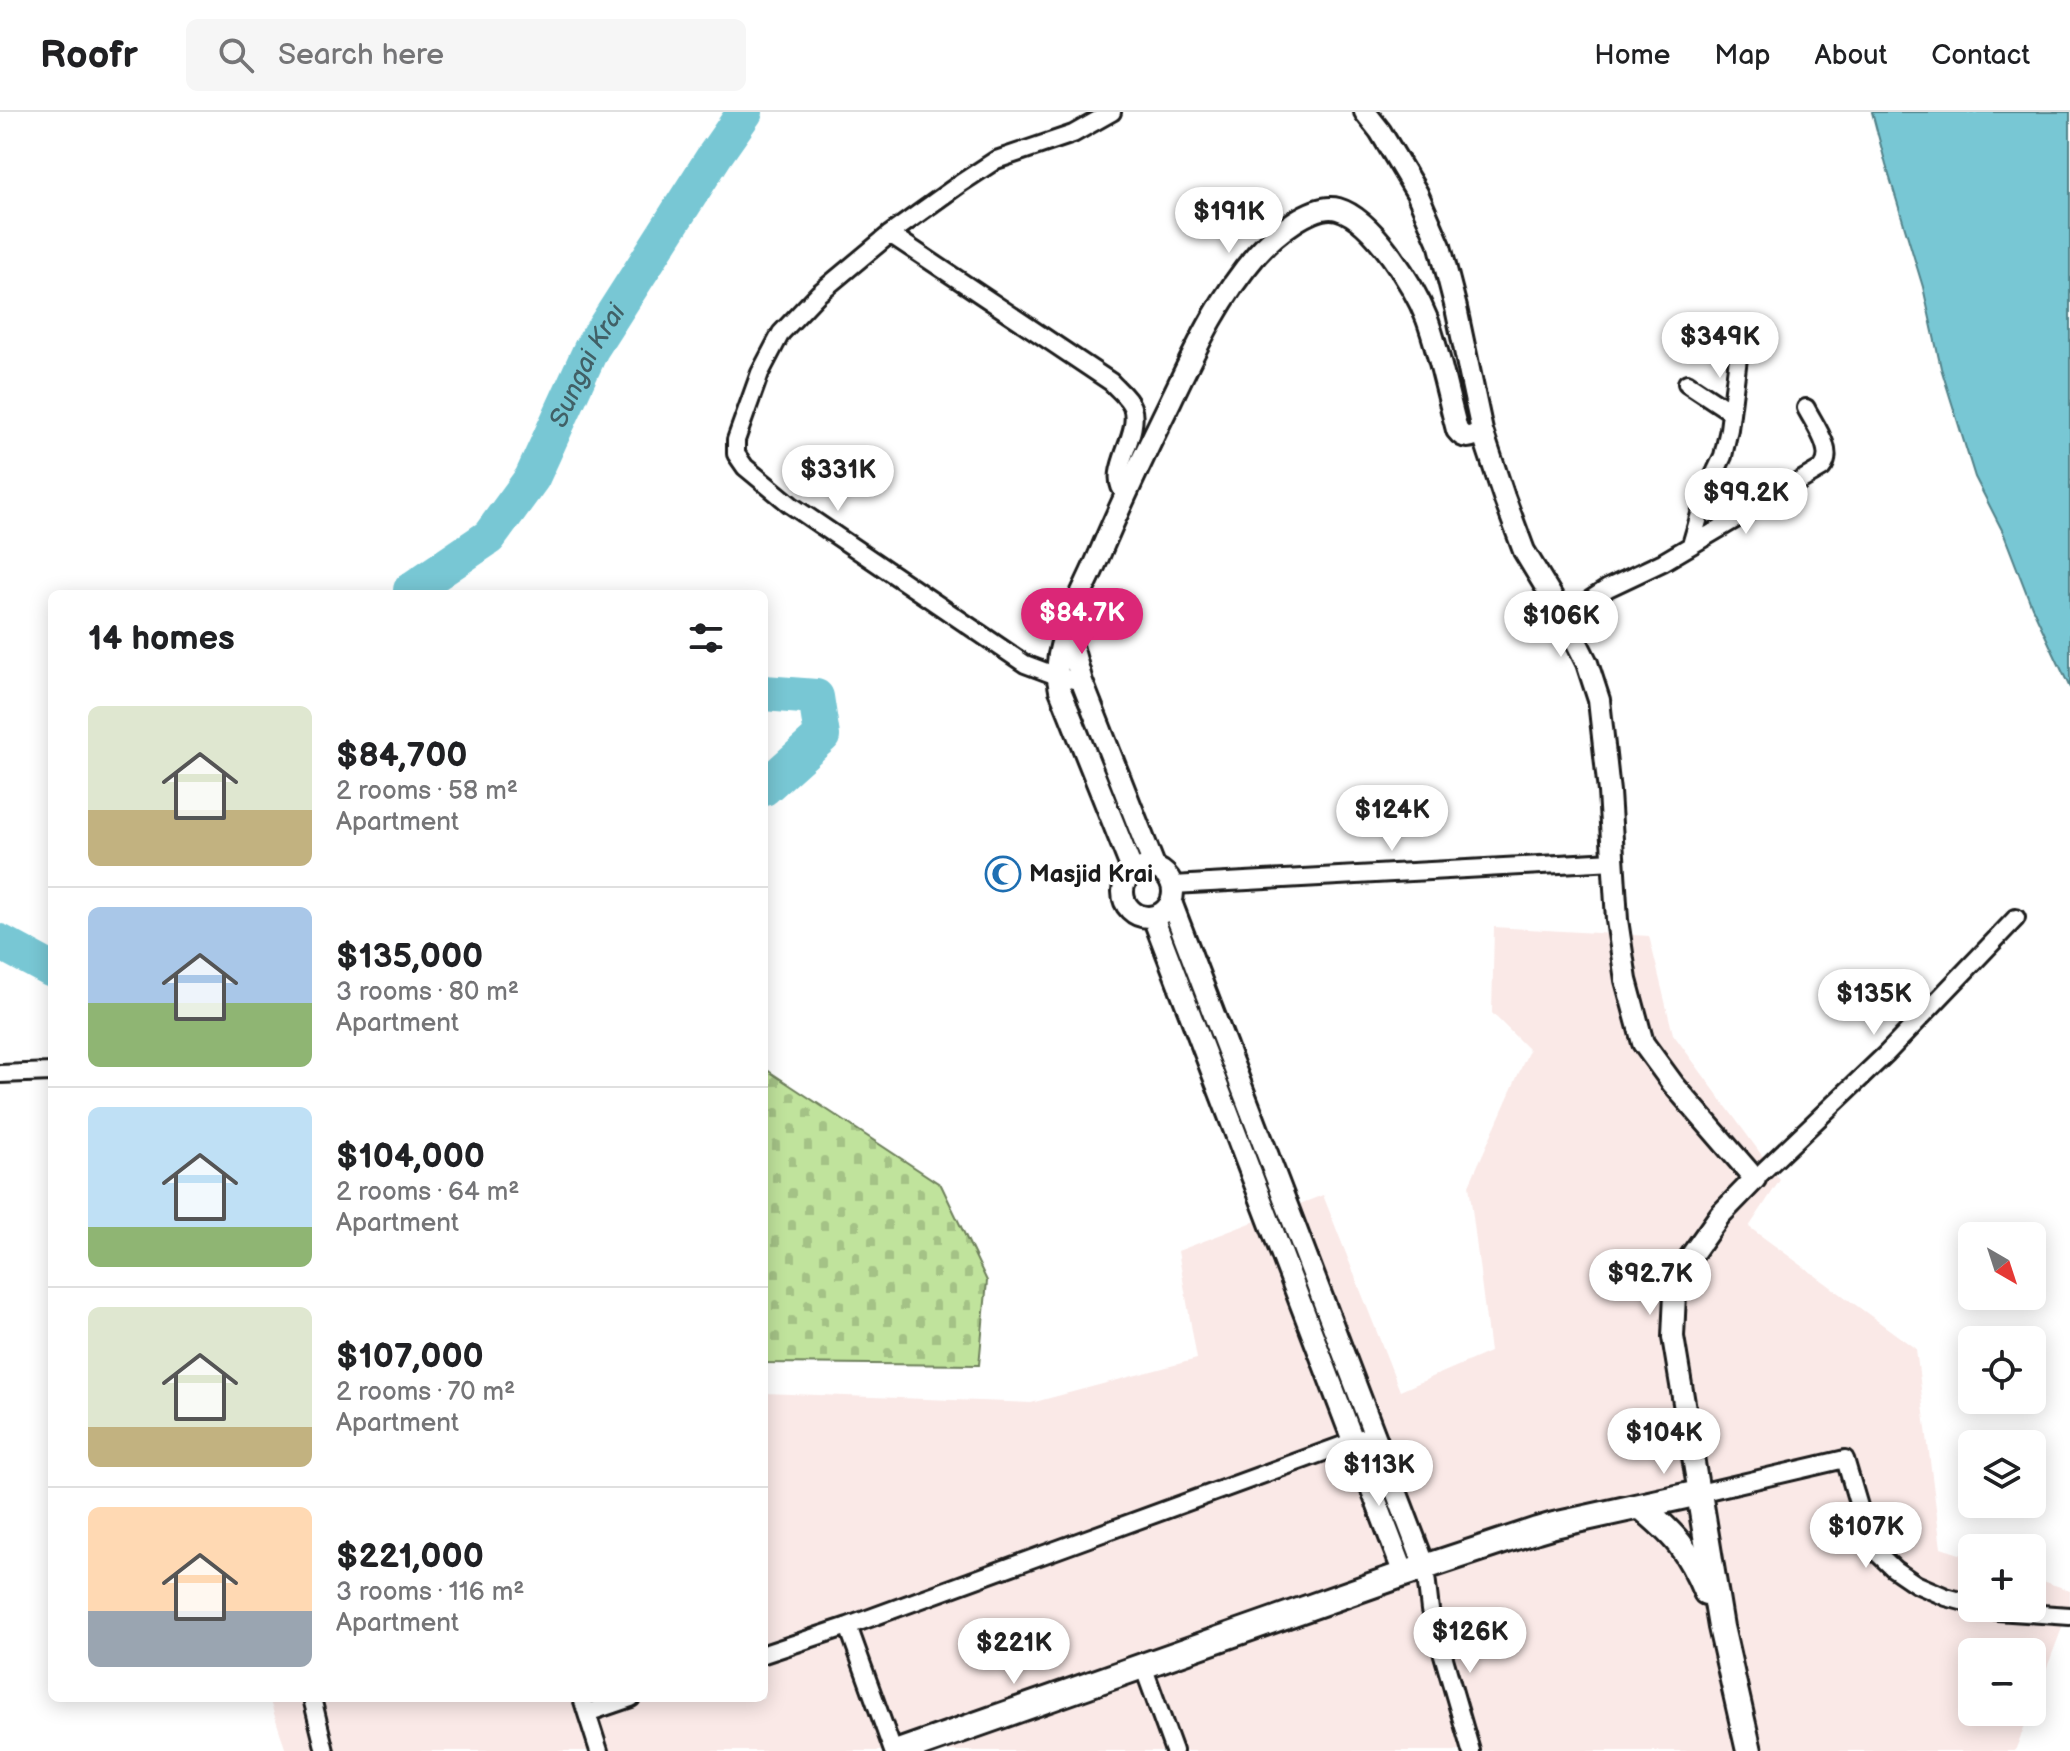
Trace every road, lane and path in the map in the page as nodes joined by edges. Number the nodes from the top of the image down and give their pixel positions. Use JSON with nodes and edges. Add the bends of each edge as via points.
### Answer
{"nodes":[{"id":1,"x":1112,"y":112,"type":"edge"},
{"id":2,"x":1365,"y":112,"type":"edge"},
{"id":3,"x":890,"y":234,"type":"junction"},
{"id":4,"x":1738,"y":358,"type":"dead end"},
{"id":5,"x":1687,"y":383,"type":"dead end"},
{"id":6,"x":1806,"y":408,"type":"dead end"},
{"id":7,"x":1731,"y":412,"type":"junction"},
{"id":8,"x":1482,"y":431,"type":"junction"},
{"id":9,"x":1125,"y":494,"type":"junction"},
{"id":10,"x":1691,"y":545,"type":"junction"},
{"id":11,"x":1564,"y":617,"type":"junction"},
{"id":12,"x":1067,"y":628,"type":"junction"},
{"id":13,"x":1057,"y":676,"type":"junction"},
{"id":14,"x":1082,"y":682,"type":"junction"},
{"id":15,"x":1614,"y":861,"type":"junction"},
{"id":16,"x":1155,"y":868,"type":"junction"},
{"id":17,"x":1133,"y":872,"type":"junction"},
{"id":18,"x":1172,"y":894,"type":"junction"},
{"id":19,"x":1153,"y":917,"type":"junction"},
{"id":20,"x":2016,"y":918,"type":"dead end"},
{"id":21,"x":48,"y":1072,"type":"edge"},
{"id":22,"x":0,"y":1074,"type":"edge"},
{"id":23,"x":1755,"y":1179,"type":"junction"},
{"id":24,"x":1374,"y":1433,"type":"junction"},
{"id":25,"x":1354,"y":1442,"type":"junction"},
{"id":26,"x":1699,"y":1493,"type":"junction"},
{"id":27,"x":1640,"y":1506,"type":"junction"},
{"id":28,"x":1415,"y":1571,"type":"junction"},
{"id":29,"x":1958,"y":1600,"type":"edge"},
{"id":30,"x":2046,"y":1614,"type":"edge"},
{"id":31,"x":2070,"y":1616,"type":"edge"},
{"id":32,"x":848,"y":1626,"type":"junction"},
{"id":33,"x":1721,"y":1627,"type":"junction"},
{"id":34,"x":768,"y":1653,"type":"edge"},
{"id":35,"x":1143,"y":1666,"type":"junction"},
{"id":36,"x":313,"y":1702,"type":"edge"},
{"id":37,"x":604,"y":1702,"type":"edge"},
{"id":38,"x":584,"y":1705,"type":"edge"},
{"id":39,"x":325,"y":1751,"type":"edge"},
{"id":40,"x":599,"y":1751,"type":"edge"},
{"id":41,"x":893,"y":1751,"type":"edge"},
{"id":42,"x":901,"y":1751,"type":"edge"},
{"id":43,"x":1174,"y":1751,"type":"edge"},
{"id":44,"x":1471,"y":1751,"type":"edge"},
{"id":45,"x":1749,"y":1751,"type":"edge"}],
"edges":[{"from":1,"to":3,"type":"street","via":[[1073,134],[996,160]]},
{"from":2,"to":8,"type":"street","via":[[1417,193],[1440,246]]},
{"from":3,"to":9,"type":"street","via":[[1125,396],[1133,419],[1117,480]]},
{"from":3,"to":13,"type":"street","via":[[781,333],[760,373],[736,454],[803,513],[1025,664]]},
{"from":4,"to":7,"type":"street"},
{"from":5,"to":7,"type":"street"},
{"from":6,"to":10,"type":"street","via":[[1826,447],[1827,463]]},
{"from":7,"to":10,"type":"street","via":[[1723,456]]},
{"from":8,"to":9,"type":"street","via":[[1466,438],[1457,430],[1420,302],[1379,239],[1357,217],[1335,208],[1315,210],[1258,253],[1208,324]]},
{"from":8,"to":11,"type":"street","via":[[1524,551]]},
{"from":9,"to":12,"type":"street"},
{"from":10,"to":11,"type":"street"},
{"from":11,"to":15,"type":"street","via":[[1599,700]]},
{"from":12,"to":13,"type":"street"},
{"from":12,"to":14,"type":"street"},
{"from":13,"to":14,"type":"street"},
{"from":13,"to":17,"type":"street"},
{"from":14,"to":16,"type":"street"},
{"from":15,"to":18,"type":"street"},
{"from":15,"to":23,"type":"street","via":[[1626,980],[1643,1043]]},
{"from":16,"to":17,"type":"street"},
{"from":16,"to":18,"type":"street","via":[[1170,877]]},
{"from":17,"to":19,"type":"street","via":[[1123,889],[1126,904],[1137,915]]},
{"from":18,"to":19,"type":"street","via":[[1167,909]]},
{"from":18,"to":24,"type":"street"},
{"from":19,"to":25,"type":"street"},
{"from":20,"to":23,"type":"street","via":[[1887,1053]]},
{"from":21,"to":22,"type":"street"},
{"from":23,"to":26,"type":"street","via":[[1720,1215],[1686,1263],[1675,1294],[1673,1337]]},
{"from":24,"to":25,"type":"street"},
{"from":24,"to":28,"type":"street"},
{"from":25,"to":28,"type":"street"},
{"from":25,"to":32,"type":"street"},
{"from":26,"to":27,"type":"main road"},
{"from":26,"to":29,"type":"street","via":[[1845,1459],[1871,1547],[1916,1584]]},
{"from":26,"to":33,"type":"main road"},
{"from":27,"to":28,"type":"main road","via":[[1554,1525]]},
{"from":27,"to":33,"type":"main road","via":[[1673,1535],[1694,1564]]},
{"from":28,"to":35,"type":"main road"},
{"from":28,"to":44,"type":"street"},
{"from":30,"to":31,"type":"street"},
{"from":32,"to":34,"type":"street"},
{"from":32,"to":41,"type":"street"},
{"from":33,"to":45,"type":"main road"},
{"from":35,"to":42,"type":"main road"},
{"from":35,"to":43,"type":"street"},
{"from":36,"to":39,"type":"street"},
{"from":37,"to":38,"type":"street"},
{"from":38,"to":40,"type":"street"}]}
